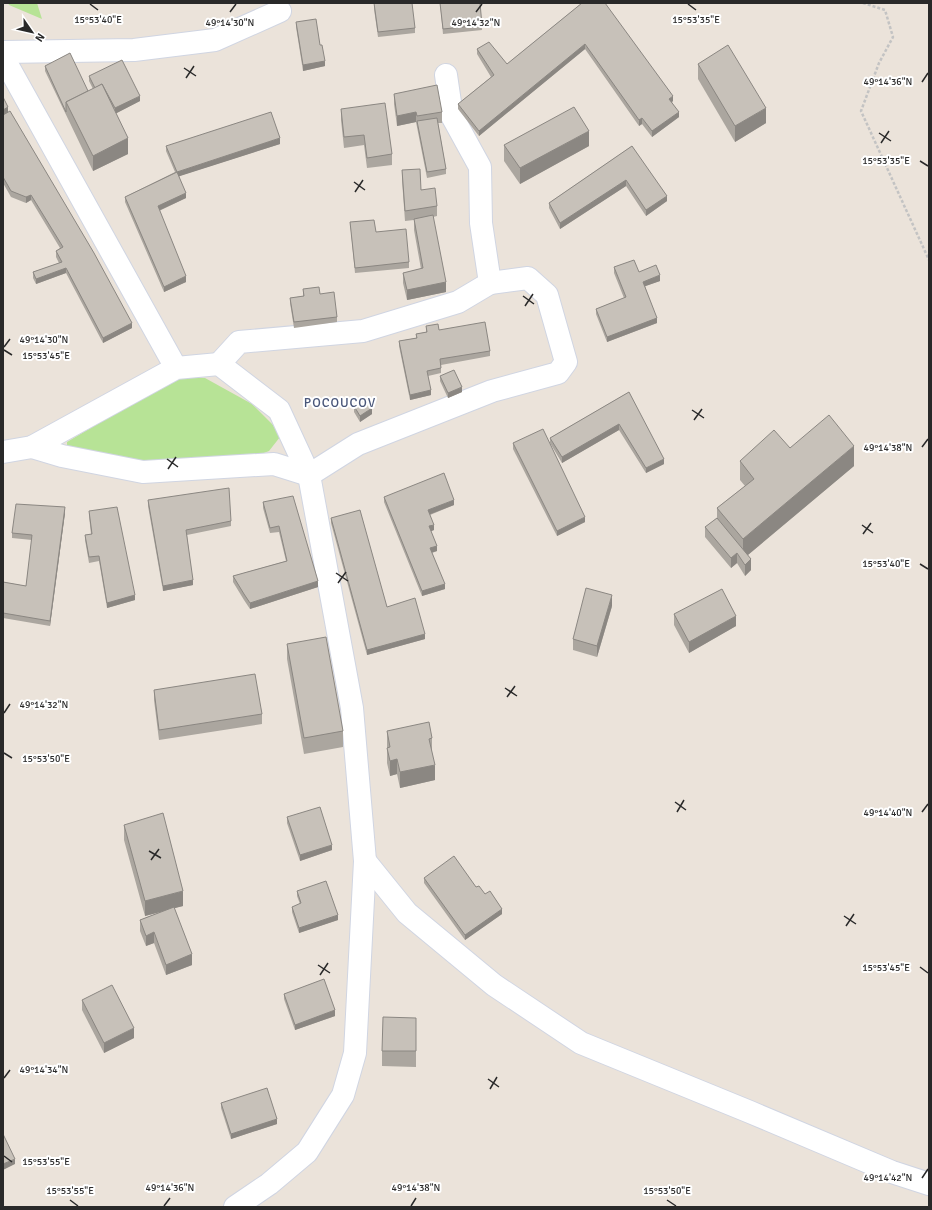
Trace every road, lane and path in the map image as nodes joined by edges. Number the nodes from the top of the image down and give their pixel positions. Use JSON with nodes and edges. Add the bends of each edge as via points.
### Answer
{"nodes":[{"id":1,"x":863,"y":3,"type":"edge"},
{"id":2,"x":280,"y":11,"type":"dead end"},
{"id":3,"x":3,"y":52,"type":"edge"},
{"id":4,"x":3,"y":57,"type":"edge"},
{"id":5,"x":446,"y":75,"type":"dead end"},
{"id":6,"x":929,"y":260,"type":"edge"},
{"id":7,"x":490,"y":283,"type":"junction"},
{"id":8,"x":219,"y":364,"type":"junction"},
{"id":9,"x":176,"y":368,"type":"junction"},
{"id":10,"x":32,"y":447,"type":"junction"},
{"id":11,"x":3,"y":452,"type":"edge"},
{"id":12,"x":309,"y":475,"type":"junction"},
{"id":13,"x":364,"y":861,"type":"junction"},
{"id":14,"x":929,"y":1184,"type":"edge"},
{"id":15,"x":235,"y":1207,"type":"edge"}],
"edges":[{"from":1,"to":6,"type":"path","via":[[885,10],[893,37],[879,63],[860,112]]},
{"from":2,"to":3,"type":"street","via":[[215,40],[134,50]]},
{"from":4,"to":9,"type":"street"},
{"from":5,"to":7,"type":"street","via":[[452,116],[480,167],[481,223]]},
{"from":7,"to":8,"type":"street","via":[[458,302],[363,332],[239,342]]},
{"from":7,"to":12,"type":"street","via":[[528,278],[547,294],[566,362],[558,373],[492,392],[358,444]]},
{"from":8,"to":9,"type":"street"},
{"from":8,"to":12,"type":"street","via":[[279,410]]},
{"from":9,"to":10,"type":"street"},
{"from":10,"to":11,"type":"street"},
{"from":10,"to":12,"type":"street","via":[[62,456],[143,472],[274,464]]},
{"from":12,"to":13,"type":"street","via":[[352,708]]},
{"from":13,"to":14,"type":"street","via":[[407,913],[494,985],[581,1042],[892,1172]]},
{"from":13,"to":15,"type":"street","via":[[355,1053],[343,1095],[307,1152],[269,1184]]}]}
